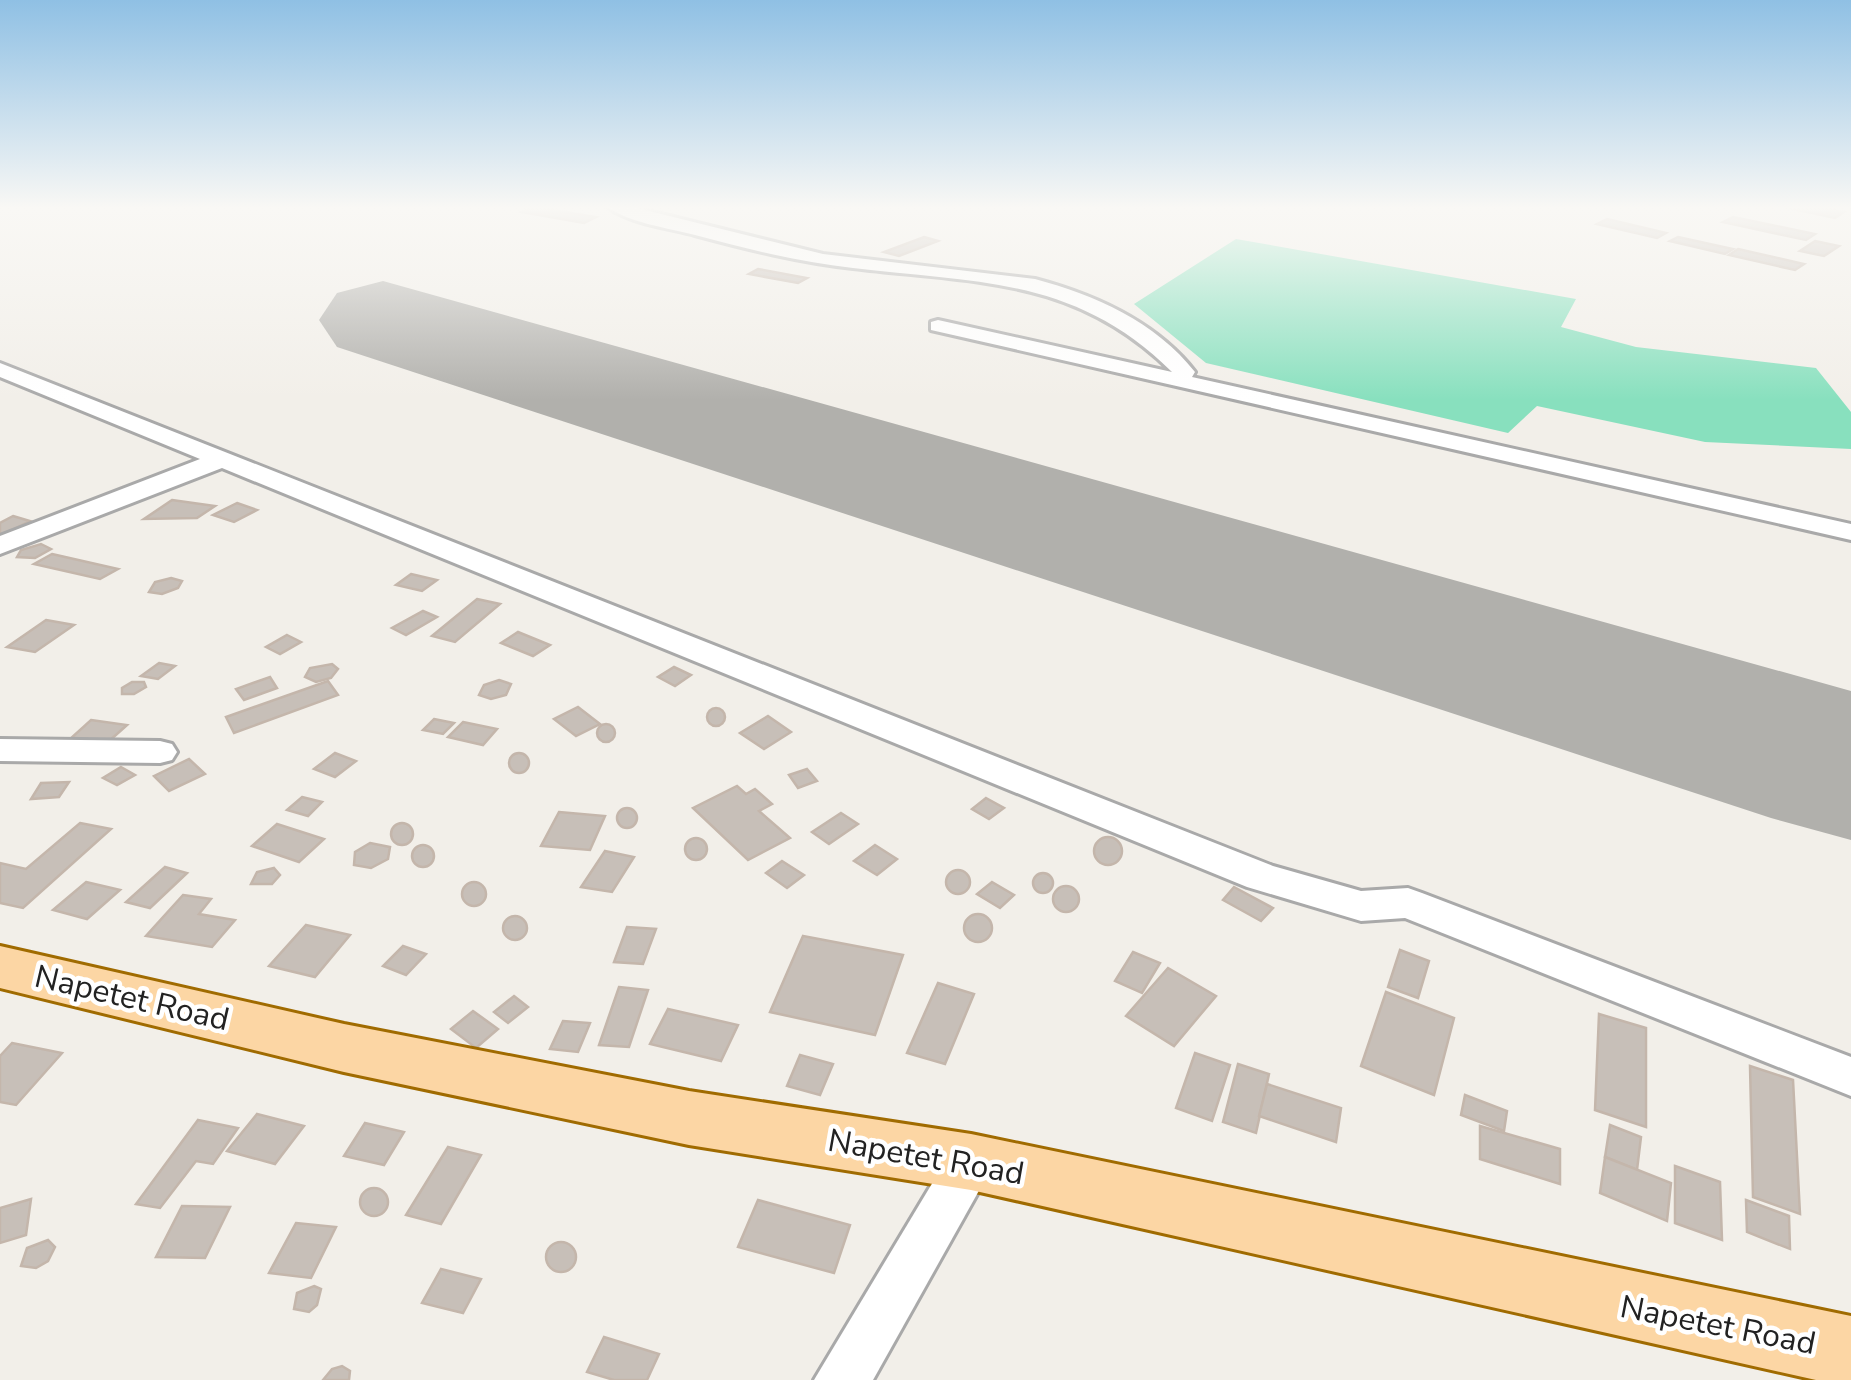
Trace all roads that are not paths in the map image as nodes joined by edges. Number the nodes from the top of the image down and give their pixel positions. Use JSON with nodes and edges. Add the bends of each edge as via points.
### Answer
{"nodes":[{"id":1,"x":937,"y":271,"type":"edge"},
{"id":2,"x":938,"y":326,"type":"dead end"},
{"id":3,"x":0,"y":369,"type":"edge"},
{"id":4,"x":1178,"y":383,"type":"junction"},
{"id":5,"x":219,"y":460,"type":"junction"},
{"id":6,"x":1851,"y":532,"type":"edge"},
{"id":7,"x":0,"y":546,"type":"edge"},
{"id":8,"x":0,"y":750,"type":"edge"},
{"id":9,"x":160,"y":752,"type":"dead end"},
{"id":10,"x":0,"y":967,"type":"edge"},
{"id":11,"x":1851,"y":1077,"type":"edge"},
{"id":12,"x":971,"y":1162,"type":"junction"},
{"id":13,"x":1851,"y":1352,"type":"edge"},
{"id":14,"x":842,"y":1380,"type":"edge"}],
"edges":[{"from":1,"to":4,"type":"street","via":[[1019,282],[1091,303],[1138,331],[1184,372]]},
{"from":2,"to":4,"type":"street"},
{"from":3,"to":5,"type":"street"},
{"from":4,"to":6,"type":"street"},
{"from":5,"to":7,"type":"street"},
{"from":5,"to":11,"type":"street","via":[[1261,877],[1361,906],[1408,903]]},
{"from":8,"to":9,"type":"street"},
{"from":10,"to":12,"type":"main road","name":"Napetet Road","via":[[344,1048],[689,1118]]},
{"from":12,"to":13,"type":"main road","name":"Napetet Road"},
{"from":12,"to":14,"type":"street"}]}
